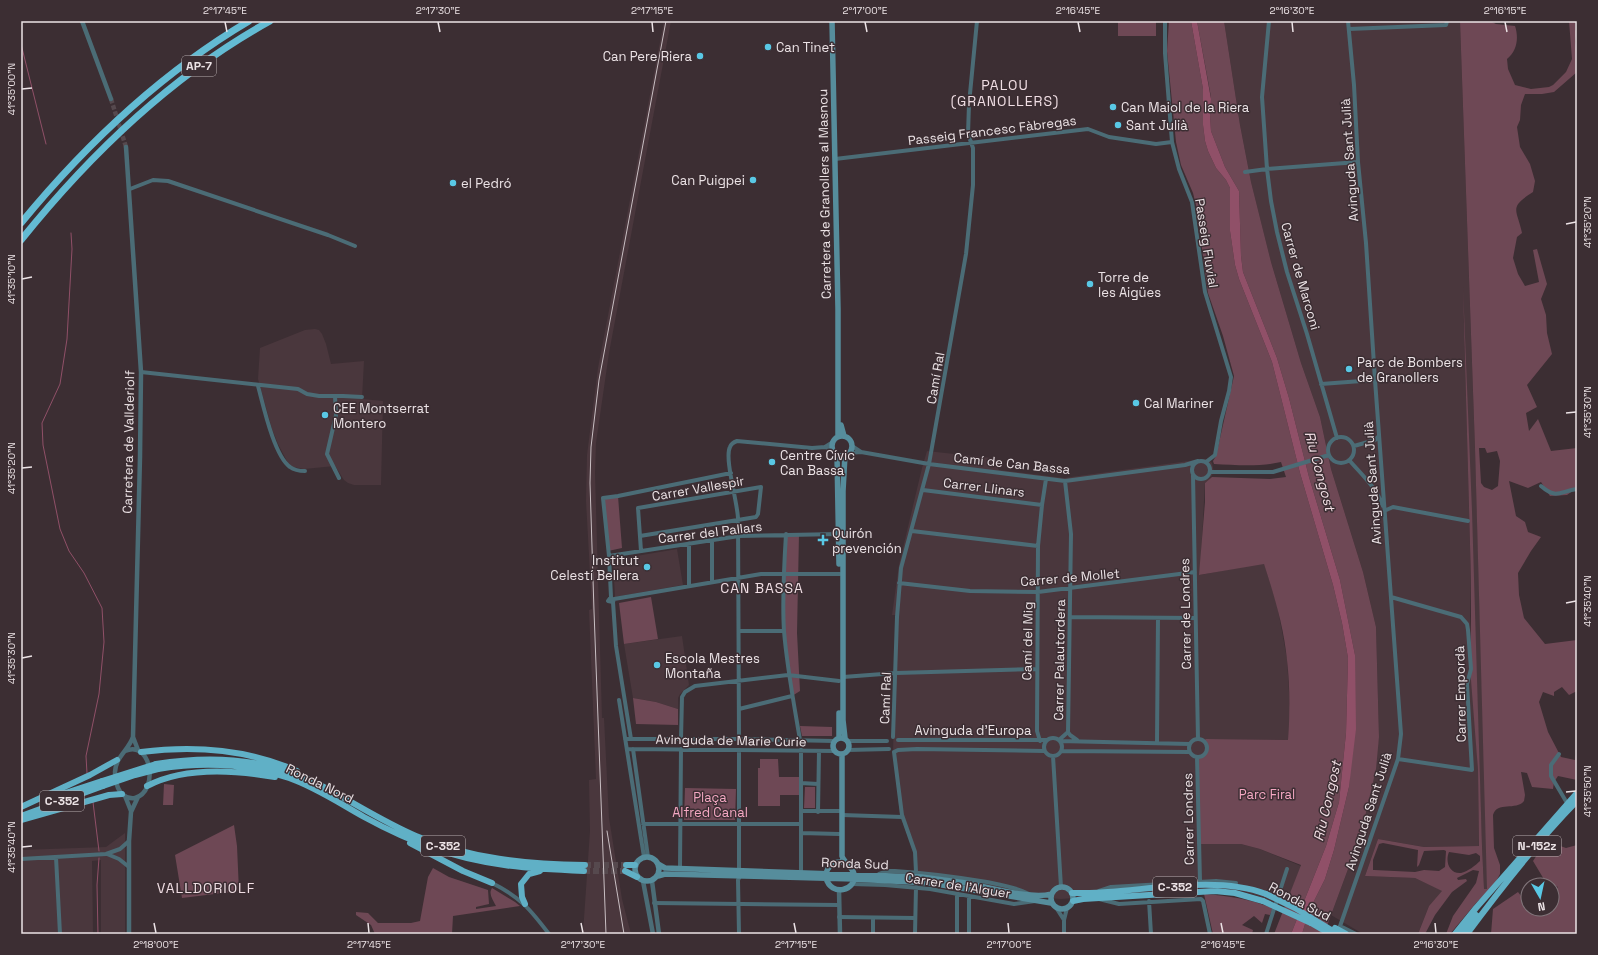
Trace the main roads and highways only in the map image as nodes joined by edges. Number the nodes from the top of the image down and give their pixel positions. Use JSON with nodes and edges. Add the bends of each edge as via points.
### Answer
{"nodes":[{"id":1,"x":249,"y":21,"type":"edge"},
{"id":2,"x":270,"y":21,"type":"edge"},
{"id":3,"x":832,"y":21,"type":"edge"},
{"id":4,"x":21,"y":223,"type":"edge"},
{"id":5,"x":21,"y":240,"type":"edge"},
{"id":6,"x":841,"y":437,"type":"junction"},
{"id":7,"x":847,"y":454,"type":"junction"},
{"id":8,"x":838,"y":455,"type":"junction"},
{"id":9,"x":841,"y":679,"type":"junction"},
{"id":10,"x":844,"y":738,"type":"junction"},
{"id":11,"x":140,"y":751,"type":"road end"},
{"id":12,"x":839,"y":753,"type":"junction"},
{"id":13,"x":117,"y":760,"type":"road end"},
{"id":14,"x":157,"y":766,"type":"junction"},
{"id":15,"x":315,"y":782,"type":"junction"},
{"id":16,"x":102,"y":783,"type":"junction"},
{"id":17,"x":303,"y":784,"type":"junction"},
{"id":18,"x":147,"y":786,"type":"road end"},
{"id":19,"x":1577,"y":793,"type":"edge"},
{"id":20,"x":123,"y":795,"type":"road end"},
{"id":21,"x":1577,"y":801,"type":"edge"},
{"id":22,"x":21,"y":808,"type":"edge"},
{"id":23,"x":840,"y":813,"type":"junction"},
{"id":24,"x":21,"y":816,"type":"edge"},
{"id":25,"x":21,"y":820,"type":"edge"},
{"id":26,"x":394,"y":833,"type":"junction"},
{"id":27,"x":838,"y":862,"type":"junction"},
{"id":28,"x":1516,"y":862,"type":"junction"},
{"id":29,"x":658,"y":864,"type":"junction"},
{"id":30,"x":848,"y":864,"type":"junction"},
{"id":31,"x":635,"y":865,"type":"junction"},
{"id":32,"x":546,"y":870,"type":"junction"},
{"id":33,"x":739,"y":873,"type":"junction"},
{"id":34,"x":826,"y":875,"type":"junction"},
{"id":35,"x":658,"y":876,"type":"junction"},
{"id":36,"x":637,"y":877,"type":"junction"},
{"id":37,"x":853,"y":879,"type":"junction"},
{"id":38,"x":492,"y":883,"type":"road end"},
{"id":39,"x":1236,"y":883,"type":"road end"},
{"id":40,"x":1259,"y":892,"type":"junction"},
{"id":41,"x":1499,"y":892,"type":"junction"},
{"id":42,"x":1072,"y":893,"type":"junction"},
{"id":43,"x":1052,"y":894,"type":"junction"},
{"id":44,"x":1095,"y":896,"type":"junction"},
{"id":45,"x":1264,"y":898,"type":"junction"},
{"id":46,"x":1073,"y":901,"type":"junction"},
{"id":47,"x":1051,"y":903,"type":"junction"},
{"id":48,"x":525,"y":904,"type":"road end"},
{"id":49,"x":1313,"y":921,"type":"junction"},
{"id":50,"x":1464,"y":933,"type":"edge"},
{"id":51,"x":1327,"y":934,"type":"edge"},
{"id":52,"x":1330,"y":934,"type":"edge"},
{"id":53,"x":1338,"y":934,"type":"edge"},
{"id":54,"x":1346,"y":934,"type":"edge"},
{"id":55,"x":1455,"y":934,"type":"edge"},
{"id":56,"x":1472,"y":934,"type":"edge"}],
"edges":[{"from":1,"to":4,"type":"highway","number":"AP-7","via":[[190,59],[126,111],[68,168]]},
{"from":2,"to":5,"type":"highway","number":"AP-7","via":[[208,60],[158,97],[83,168]]},
{"from":3,"to":6,"type":"main road","name":"Carretera de Granollers al Masnou","via":[[837,379]]},
{"from":6,"to":7,"type":"main road","via":[[849,439],[852,446]]},
{"from":6,"to":8,"type":"main road","via":[[833,442],[833,450]]},
{"from":7,"to":8,"type":"main road"},
{"from":7,"to":9,"type":"main road","via":[[843,491]]},
{"from":8,"to":9,"type":"main road"},
{"from":9,"to":10,"type":"main road"},
{"from":10,"to":12,"type":"main road","via":[[848,750]]},
{"from":10,"to":12,"type":"main road","via":[[834,741]]},
{"from":11,"to":15,"type":"highway","via":[[183,748],[242,753],[288,767],[309,776]]},
{"from":12,"to":23,"type":"main road"},
{"from":13,"to":22,"type":"highway"},
{"from":14,"to":15,"type":"highway","name":"Ronda Nord","number":"C-352","via":[[185,759],[247,761]]},
{"from":14,"to":16,"type":"highway","name":"Ronda Nord","number":"C-352","bridge":true},
{"from":14,"to":17,"type":"highway","name":"Ronda Nord","number":"C-352","via":[[242,766],[267,771]]},
{"from":15,"to":32,"type":"highway","name":"Ronda Nord","number":"C-352","via":[[392,825],[455,850],[511,861],[585,868]]},
{"from":16,"to":22,"type":"highway","name":"Ronda Nord","number":"C-352"},
{"from":16,"to":24,"type":"highway","name":"Ronda Nord","number":"C-352"},
{"from":17,"to":18,"type":"highway","via":[[251,773],[225,771],[184,775]]},
{"from":17,"to":26,"type":"highway","name":"Ronda Nord","number":"C-352"},
{"from":19,"to":28,"type":"highway","number":"N-152z"},
{"from":20,"to":25,"type":"highway","via":[[109,795]]},
{"from":21,"to":41,"type":"highway","number":"N-152z"},
{"from":23,"to":27,"type":"main road"},
{"from":23,"to":30,"type":"main road","via":[[842,856]]},
{"from":26,"to":32,"type":"highway","name":"Ronda Nord","number":"C-352","via":[[465,858],[498,865]]},
{"from":26,"to":38,"type":"highway","via":[[398,838]]},
{"from":27,"to":30,"type":"main road"},
{"from":27,"to":34,"type":"main road","via":[[831,865]]},
{"from":28,"to":50,"type":"highway"},
{"from":28,"to":55,"type":"highway","number":"N-152z"},
{"from":29,"to":31,"type":"main road","via":[[656,860],[646,857]]},
{"from":29,"to":33,"type":"main road","name":"Ronda Sud","via":[[665,868]]},
{"from":29,"to":35,"type":"main road"},
{"from":30,"to":37,"type":"main road"},
{"from":31,"to":36,"type":"main road"},
{"from":31,"to":36,"type":"highway","via":[[626,868]]},
{"from":32,"to":48,"type":"highway","via":[[529,874],[523,881],[521,888]]},
{"from":33,"to":34,"type":"main road","name":"Ronda Sud"},
{"from":33,"to":34,"type":"main road","name":"Ronda Sud","via":[[801,872]]},
{"from":33,"to":35,"type":"main road","name":"Ronda Sud"},
{"from":34,"to":37,"type":"main road","name":"Ronda Sud"},
{"from":34,"to":37,"type":"main road","via":[[831,887],[839,890],[847,888]]},
{"from":35,"to":36,"type":"main road","via":[[652,881],[643,881]]},
{"from":37,"to":43,"type":"main road","name":"Ronda Sud","via":[[879,874],[921,877],[1031,895]]},
{"from":37,"to":47,"type":"main road","name":"Ronda Sud","via":[[930,883]]},
{"from":39,"to":40,"type":"highway"},
{"from":40,"to":44,"type":"highway","name":"Ronda Sud","number":"C-352","via":[[1210,885]]},
{"from":40,"to":45,"type":"highway","name":"Ronda Sud","number":"C-352"},
{"from":41,"to":50,"type":"highway"},
{"from":41,"to":56,"type":"highway","number":"N-152z"},
{"from":42,"to":43,"type":"main road","number":"C-352","via":[[1061,887],[1055,889]]},
{"from":42,"to":44,"type":"highway","name":"Ronda Sud","number":"C-352"},
{"from":42,"to":46,"type":"main road"},
{"from":43,"to":47,"type":"main road"},
{"from":44,"to":45,"type":"highway","name":"Ronda Sud","number":"C-352","via":[[1215,891]]},
{"from":44,"to":46,"type":"highway","name":"Ronda Sud","number":"C-352"},
{"from":45,"to":49,"type":"highway","name":"Ronda Sud","number":"C-352","bridge":true},
{"from":46,"to":47,"type":"main road","via":[[1067,908],[1058,909]]},
{"from":49,"to":51,"type":"highway"},
{"from":49,"to":52,"type":"highway","name":"Ronda Sud","number":"C-352"},
{"from":49,"to":53,"type":"highway","name":"Ronda Sud","number":"C-352","bridge":true},
{"from":49,"to":54,"type":"highway","bridge":true}]}
